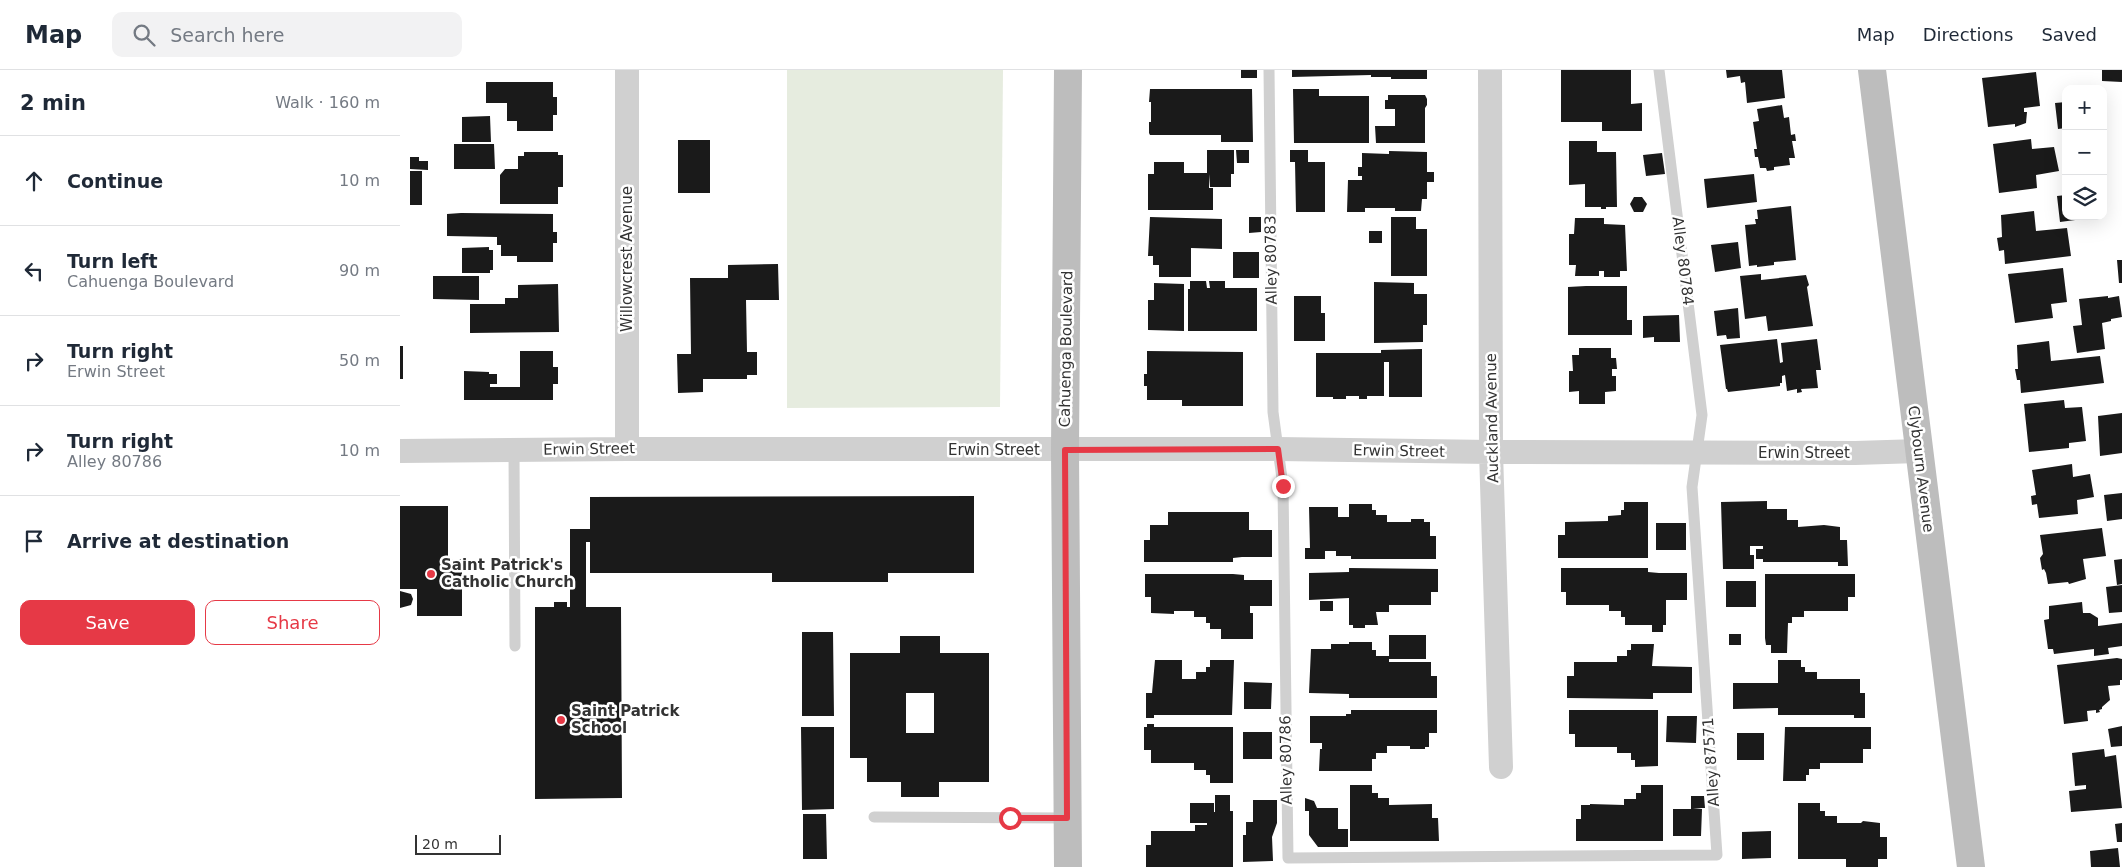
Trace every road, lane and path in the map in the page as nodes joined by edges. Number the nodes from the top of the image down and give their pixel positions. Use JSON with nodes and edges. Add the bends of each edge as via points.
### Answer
{"nodes":[{"id":1,"x":627,"y":70,"type":"edge"},
{"id":2,"x":1068,"y":70,"type":"edge"},
{"id":3,"x":1269,"y":70,"type":"edge"},
{"id":4,"x":1490,"y":70,"type":"edge"},
{"id":5,"x":1659,"y":70,"type":"edge"},
{"id":6,"x":1872,"y":70,"type":"edge"},
{"id":7,"x":627,"y":449,"type":"junction"},
{"id":8,"x":1278,"y":449,"type":"junction"},
{"id":9,"x":1065,"y":450,"type":"junction"},
{"id":10,"x":400,"y":451,"type":"edge"},
{"id":11,"x":514,"y":451,"type":"junction"},
{"id":12,"x":1919,"y":451,"type":"junction"},
{"id":13,"x":1491,"y":452,"type":"junction"},
{"id":14,"x":1697,"y":452,"type":"junction"},
{"id":15,"x":514,"y":646,"type":"dead end"},
{"id":16,"x":1501,"y":767,"type":"dead end"},
{"id":17,"x":874,"y":817,"type":"dead end"},
{"id":18,"x":1067,"y":818,"type":"junction"},
{"id":19,"x":1501,"y":862,"type":"edge"},
{"id":20,"x":1068,"y":867,"type":"edge"},
{"id":21,"x":1971,"y":867,"type":"edge"}],
"edges":[{"from":1,"to":7,"type":"street","name":"Willowcrest Avenue"},
{"from":2,"to":9,"type":"main road","name":"Cahuenga Boulevard"},
{"from":3,"to":8,"type":"lane","name":"Alley 80783","via":[[1273,412]]},
{"from":4,"to":13,"type":"street","name":"Auckland Avenue"},
{"from":5,"to":14,"type":"lane","name":"Alley 80784","via":[[1702,415]]},
{"from":6,"to":12,"type":"main road","name":"Clybourn Avenue"},
{"from":7,"to":9,"type":"street","name":"Erwin Street"},
{"from":7,"to":11,"type":"street","name":"Erwin Street"},
{"from":8,"to":9,"type":"street","name":"Erwin Street"},
{"from":8,"to":13,"type":"street","name":"Erwin Street"},
{"from":8,"to":19,"type":"lane","name":"Alley 80786","via":[[1283,486],[1288,858]]},
{"from":9,"to":18,"type":"main road","name":"Cahuenga Boulevard"},
{"from":10,"to":11,"type":"street","name":"Erwin Street"},
{"from":11,"to":15,"type":"lane"},
{"from":12,"to":14,"type":"street","name":"Erwin Street","via":[[1855,454]]},
{"from":12,"to":21,"type":"main road","name":"Clybourn Avenue"},
{"from":13,"to":14,"type":"street","name":"Erwin Street"},
{"from":13,"to":16,"type":"street","name":"Auckland Avenue"},
{"from":14,"to":19,"type":"lane","name":"Alley 87571","via":[[1692,487],[1717,855]]},
{"from":17,"to":18,"type":"lane"},
{"from":18,"to":20,"type":"main road","name":"Cahuenga Boulevard"}]}
